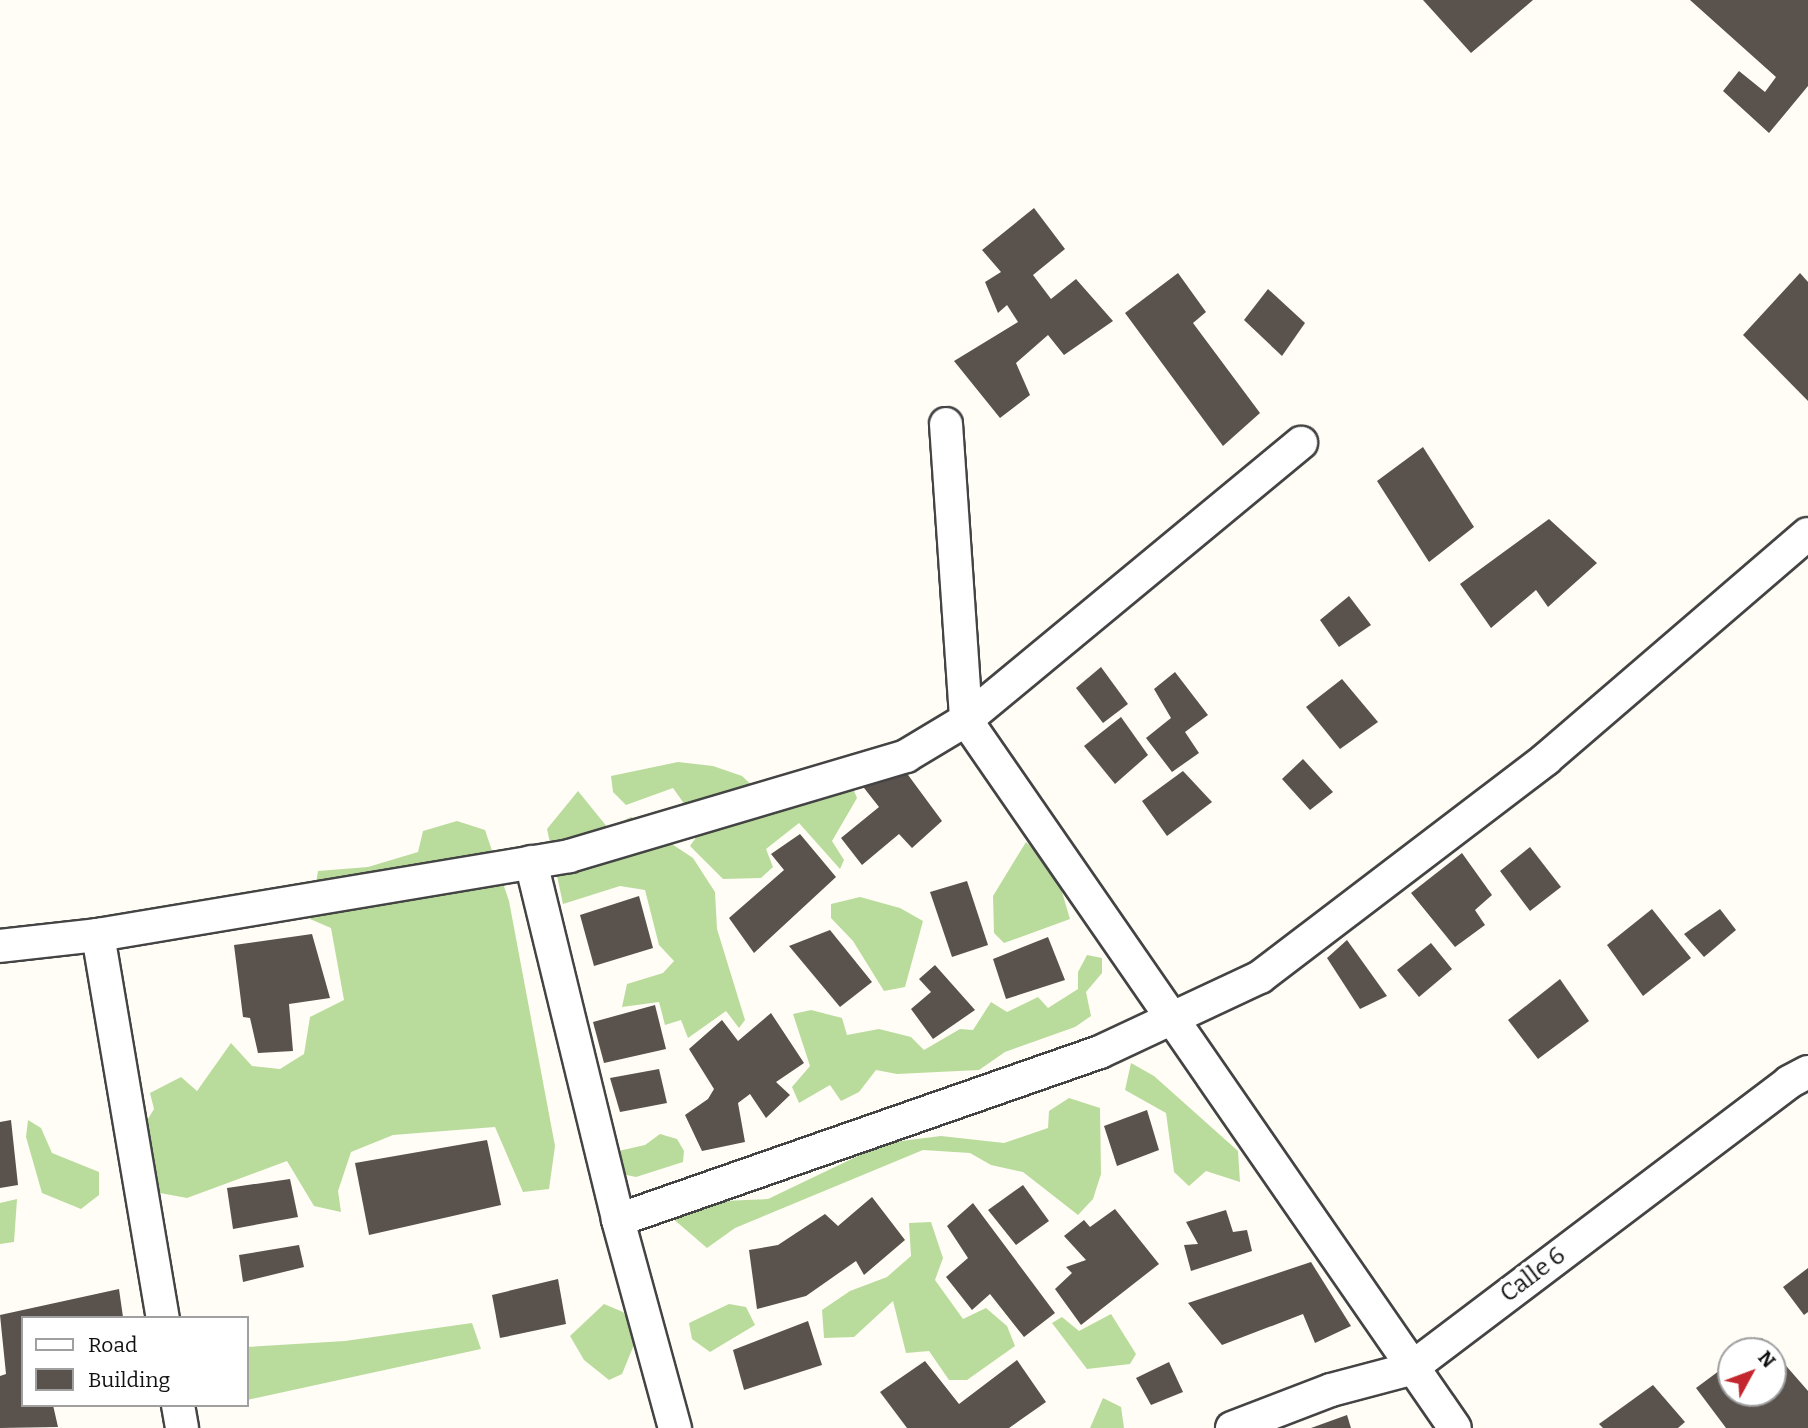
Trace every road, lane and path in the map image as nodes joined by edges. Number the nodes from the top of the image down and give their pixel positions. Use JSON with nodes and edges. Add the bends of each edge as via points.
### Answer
{"nodes":[{"id":1,"x":946,"y":424,"type":"dead end"},
{"id":2,"x":1301,"y":443,"type":"dead end"},
{"id":3,"x":1808,"y":534,"type":"edge"},
{"id":4,"x":966,"y":720,"type":"junction"},
{"id":5,"x":531,"y":862,"type":"junction"},
{"id":6,"x":98,"y":935,"type":"junction"},
{"id":7,"x":0,"y":946,"type":"edge"},
{"id":8,"x":1173,"y":1018,"type":"junction"},
{"id":9,"x":1808,"y":1072,"type":"edge"},
{"id":10,"x":618,"y":1220,"type":"junction"},
{"id":11,"x":163,"y":1316,"type":"edge"},
{"id":12,"x":1410,"y":1369,"type":"junction"},
{"id":13,"x":178,"y":1407,"type":"edge"},
{"id":14,"x":182,"y":1428,"type":"edge"},
{"id":15,"x":676,"y":1428,"type":"edge"},
{"id":16,"x":1232,"y":1428,"type":"edge"},
{"id":17,"x":1455,"y":1428,"type":"edge"}],
"edges":[{"from":1,"to":4,"type":"street"},
{"from":2,"to":4,"type":"street"},
{"from":3,"to":8,"type":"street","via":[[1546,759],[1260,977]]},
{"from":4,"to":5,"type":"street","via":[[906,756],[569,856]]},
{"from":4,"to":8,"type":"street"},
{"from":5,"to":6,"type":"street"},
{"from":5,"to":10,"type":"street"},
{"from":6,"to":7,"type":"street"},
{"from":6,"to":11,"type":"street"},
{"from":8,"to":10,"type":"street","via":[[1100,1052]]},
{"from":8,"to":12,"type":"street"},
{"from":9,"to":12,"type":"street","name":"Calle 6"},
{"from":10,"to":15,"type":"street"},
{"from":12,"to":16,"type":"street","name":"Calle 6","via":[[1331,1390]]},
{"from":12,"to":17,"type":"street"},
{"from":13,"to":14,"type":"street"}]}
